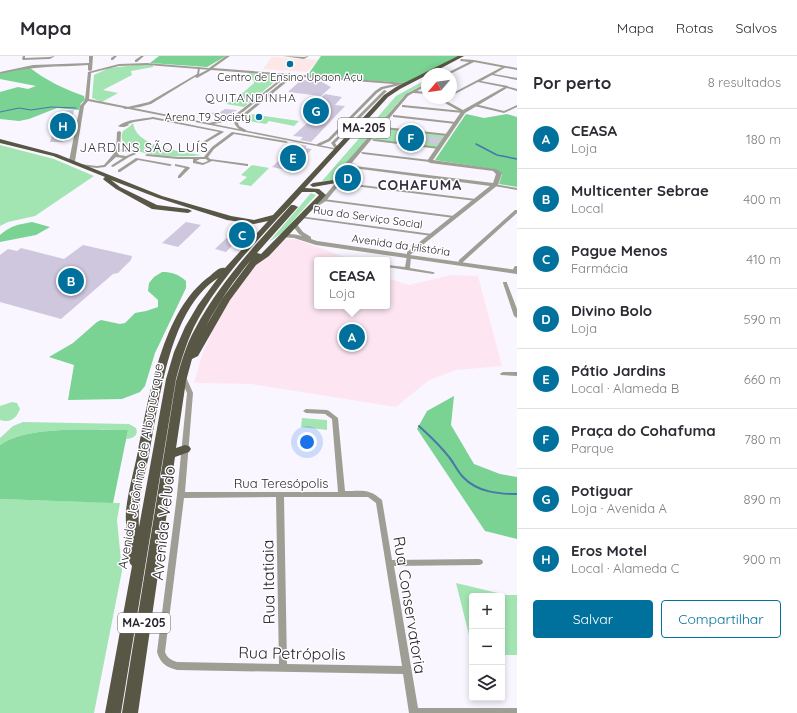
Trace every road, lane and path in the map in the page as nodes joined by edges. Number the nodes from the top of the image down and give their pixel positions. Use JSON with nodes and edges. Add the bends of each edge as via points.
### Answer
{"nodes":[{"id":1,"x":24,"y":56,"type":"edge"},
{"id":2,"x":54,"y":56,"type":"edge"},
{"id":3,"x":92,"y":56,"type":"edge"},
{"id":4,"x":116,"y":56,"type":"edge"},
{"id":5,"x":143,"y":56,"type":"edge"},
{"id":6,"x":228,"y":56,"type":"edge"},
{"id":7,"x":284,"y":56,"type":"edge"},
{"id":8,"x":308,"y":56,"type":"edge"},
{"id":9,"x":465,"y":57,"type":"edge"},
{"id":10,"x":112,"y":59,"type":"dead end"},
{"id":11,"x":136,"y":61,"type":"dead end"},
{"id":12,"x":476,"y":61,"type":"junction"},
{"id":13,"x":505,"y":67,"type":"junction"},
{"id":14,"x":445,"y":68,"type":"edge"},
{"id":15,"x":199,"y":69,"type":"junction"},
{"id":16,"x":517,"y":69,"type":"edge"},
{"id":17,"x":209,"y":70,"type":"junction"},
{"id":18,"x":457,"y":70,"type":"edge"},
{"id":19,"x":92,"y":71,"type":"junction"},
{"id":20,"x":457,"y":72,"type":"edge"},
{"id":21,"x":0,"y":73,"type":"edge"},
{"id":22,"x":273,"y":74,"type":"junction"},
{"id":23,"x":491,"y":74,"type":"junction"},
{"id":24,"x":304,"y":76,"type":"junction"},
{"id":25,"x":517,"y":79,"type":"edge"},
{"id":26,"x":421,"y":80,"type":"edge"},
{"id":27,"x":478,"y":81,"type":"junction"},
{"id":28,"x":378,"y":82,"type":"junction"},
{"id":29,"x":399,"y":84,"type":"junction"},
{"id":30,"x":406,"y":84,"type":"junction"},
{"id":31,"x":183,"y":85,"type":"junction"},
{"id":32,"x":394,"y":86,"type":"junction"},
{"id":33,"x":507,"y":87,"type":"junction"},
{"id":34,"x":382,"y":88,"type":"junction"},
{"id":35,"x":421,"y":88,"type":"edge"},
{"id":36,"x":517,"y":90,"type":"edge"},
{"id":37,"x":171,"y":91,"type":"junction"},
{"id":38,"x":175,"y":91,"type":"junction"},
{"id":39,"x":414,"y":92,"type":"junction"},
{"id":40,"x":421,"y":92,"type":"edge"},
{"id":41,"x":457,"y":92,"type":"edge"},
{"id":42,"x":87,"y":100,"type":"junction"},
{"id":43,"x":450,"y":104,"type":"edge"},
{"id":44,"x":475,"y":105,"type":"junction"},
{"id":45,"x":403,"y":106,"type":"junction"},
{"id":46,"x":517,"y":106,"type":"edge"},
{"id":47,"x":125,"y":108,"type":"junction"},
{"id":48,"x":463,"y":112,"type":"junction"},
{"id":49,"x":154,"y":114,"type":"junction"},
{"id":50,"x":394,"y":116,"type":"junction"},
{"id":51,"x":348,"y":121,"type":"junction"},
{"id":52,"x":354,"y":122,"type":"junction"},
{"id":53,"x":456,"y":123,"type":"junction"},
{"id":54,"x":210,"y":124,"type":"junction"},
{"id":55,"x":126,"y":125,"type":"junction"},
{"id":56,"x":384,"y":128,"type":"junction"},
{"id":57,"x":245,"y":131,"type":"junction"},
{"id":58,"x":119,"y":132,"type":"junction"},
{"id":59,"x":377,"y":134,"type":"junction"},
{"id":60,"x":448,"y":135,"type":"junction"},
{"id":61,"x":374,"y":140,"type":"junction"},
{"id":62,"x":119,"y":142,"type":"junction"},
{"id":63,"x":286,"y":142,"type":"dead end"},
{"id":64,"x":0,"y":143,"type":"edge"},
{"id":65,"x":202,"y":144,"type":"dead end"},
{"id":66,"x":318,"y":145,"type":"junction"},
{"id":67,"x":337,"y":148,"type":"junction"},
{"id":68,"x":439,"y":148,"type":"junction"},
{"id":69,"x":133,"y":151,"type":"junction"},
{"id":70,"x":117,"y":153,"type":"junction"},
{"id":71,"x":363,"y":154,"type":"junction"},
{"id":72,"x":148,"y":155,"type":"junction"},
{"id":73,"x":130,"y":156,"type":"junction"},
{"id":74,"x":205,"y":158,"type":"junction"},
{"id":75,"x":72,"y":159,"type":"junction"},
{"id":76,"x":180,"y":159,"type":"junction"},
{"id":77,"x":196,"y":160,"type":"junction"},
{"id":78,"x":210,"y":160,"type":"junction"},
{"id":79,"x":430,"y":161,"type":"junction"},
{"id":80,"x":80,"y":165,"type":"junction"},
{"id":81,"x":176,"y":165,"type":"junction"},
{"id":82,"x":248,"y":165,"type":"dead end"},
{"id":83,"x":109,"y":166,"type":"junction"},
{"id":84,"x":351,"y":168,"type":"junction"},
{"id":85,"x":119,"y":171,"type":"dead end"},
{"id":86,"x":99,"y":172,"type":"junction"},
{"id":87,"x":179,"y":176,"type":"dead end"},
{"id":88,"x":339,"y":182,"type":"junction"},
{"id":89,"x":119,"y":185,"type":"junction"},
{"id":90,"x":495,"y":185,"type":"junction"},
{"id":91,"x":311,"y":187,"type":"junction"},
{"id":92,"x":517,"y":189,"type":"edge"},
{"id":93,"x":300,"y":190,"type":"junction"},
{"id":94,"x":147,"y":192,"type":"junction"},
{"id":95,"x":324,"y":200,"type":"junction"},
{"id":96,"x":476,"y":200,"type":"junction"},
{"id":97,"x":308,"y":211,"type":"junction"},
{"id":98,"x":517,"y":211,"type":"edge"},
{"id":99,"x":276,"y":216,"type":"junction"},
{"id":100,"x":302,"y":217,"type":"junction"},
{"id":101,"x":454,"y":217,"type":"junction"},
{"id":102,"x":294,"y":224,"type":"junction"},
{"id":103,"x":264,"y":234,"type":"junction"},
{"id":104,"x":299,"y":235,"type":"junction"},
{"id":105,"x":432,"y":235,"type":"junction"},
{"id":106,"x":282,"y":236,"type":"junction"},
{"id":107,"x":409,"y":255,"type":"junction"},
{"id":108,"x":461,"y":262,"type":"junction"},
{"id":109,"x":253,"y":264,"type":"junction"},
{"id":110,"x":231,"y":265,"type":"junction"},
{"id":111,"x":390,"y":266,"type":"edge"},
{"id":112,"x":407,"y":269,"type":"junction"},
{"id":113,"x":516,"y":269,"type":"edge"},
{"id":114,"x":433,"y":273,"type":"dead end"},
{"id":115,"x":505,"y":283,"type":"dead end"},
{"id":116,"x":516,"y":314,"type":"edge"},
{"id":117,"x":502,"y":374,"type":"dead end"},
{"id":118,"x":517,"y":374,"type":"edge"},
{"id":119,"x":182,"y":375,"type":"junction"},
{"id":120,"x":306,"y":411,"type":"dead end"},
{"id":121,"x":185,"y":449,"type":"junction"},
{"id":122,"x":170,"y":455,"type":"junction"},
{"id":123,"x":342,"y":494,"type":"junction"},
{"id":124,"x":181,"y":495,"type":"junction"},
{"id":125,"x":280,"y":495,"type":"junction"},
{"id":126,"x":379,"y":502,"type":"joint"},
{"id":127,"x":158,"y":534,"type":"junction"},
{"id":128,"x":138,"y":537,"type":"junction"},
{"id":129,"x":479,"y":562,"type":"dead end"},
{"id":130,"x":389,"y":563,"type":"junction"},
{"id":131,"x":177,"y":666,"type":"joint"},
{"id":132,"x":283,"y":668,"type":"junction"},
{"id":133,"x":407,"y":670,"type":"junction"},
{"id":134,"x":517,"y":712,"type":"edge"},
{"id":135,"x":113,"y":713,"type":"edge"},
{"id":136,"x":130,"y":713,"type":"edge"},
{"id":137,"x":414,"y":713,"type":"edge"}],
"edges":[{"from":1,"to":2,"type":"street","via":[[23,59]]},
{"from":3,"to":19,"type":"street"},
{"from":4,"to":10,"type":"street"},
{"from":5,"to":11,"type":"street"},
{"from":6,"to":17,"type":"street"},
{"from":7,"to":8,"type":"street"},
{"from":9,"to":12,"type":"street"},
{"from":9,"to":14,"type":"main road"},
{"from":9,"to":30,"type":"main road","name":"Avenida Jerônimo de Albuquerque","number":"MA-205"},
{"from":12,"to":13,"type":"street"},
{"from":12,"to":18,"type":"street"},
{"from":12,"to":20,"type":"street"},
{"from":13,"to":16,"type":"street"},
{"from":13,"to":23,"type":"street"},
{"from":15,"to":17,"type":"street"},
{"from":15,"to":19,"type":"street","via":[[134,64]]},
{"from":15,"to":31,"type":"street","via":[[198,74]]},
{"from":17,"to":22,"type":"street"},
{"from":17,"to":31,"type":"street"},
{"from":19,"to":21,"type":"street","via":[[27,67]]},
{"from":19,"to":42,"type":"street"},
{"from":22,"to":24,"type":"street"},
{"from":22,"to":54,"type":"street","via":[[280,77],[279,81],[232,119]]},
{"from":23,"to":25,"type":"street"},
{"from":23,"to":27,"type":"street"},
{"from":24,"to":28,"type":"street"},
{"from":24,"to":57,"type":"street","via":[[288,79],[238,120],[237,125]]},
{"from":26,"to":91,"type":"main road","name":"Avenida Jerônimo de Albuquerque","number":"MA-205","via":[[394,96]]},
{"from":27,"to":33,"type":"street"},
{"from":27,"to":41,"type":"street"},
{"from":28,"to":29,"type":"street"},
{"from":28,"to":34,"type":"street","via":[[384,85]]},
{"from":29,"to":30,"type":"street"},
{"from":29,"to":32,"type":"street"},
{"from":30,"to":67,"type":"main road","name":"Avenida Jerônimo de Albuquerque","number":"MA-205","via":[[386,96]]},
{"from":31,"to":37,"type":"street"},
{"from":31,"to":38,"type":"street"},
{"from":32,"to":34,"type":"street"},
{"from":32,"to":52,"type":"street","via":[[380,94]]},
{"from":33,"to":36,"type":"street"},
{"from":33,"to":44,"type":"street"},
{"from":34,"to":51,"type":"street"},
{"from":35,"to":39,"type":"street"},
{"from":37,"to":38,"type":"street"},
{"from":37,"to":47,"type":"street","via":[[147,104]]},
{"from":38,"to":49,"type":"street","via":[[151,106],[150,110]]},
{"from":39,"to":40,"type":"street"},
{"from":39,"to":45,"type":"street"},
{"from":39,"to":59,"type":"street"},
{"from":42,"to":47,"type":"street"},
{"from":42,"to":75,"type":"street","via":[[82,106]]},
{"from":43,"to":48,"type":"street"},
{"from":44,"to":46,"type":"street","via":[[504,112]]},
{"from":44,"to":48,"type":"street"},
{"from":45,"to":48,"type":"street"},
{"from":45,"to":50,"type":"street"},
{"from":47,"to":49,"type":"street"},
{"from":48,"to":53,"type":"street"},
{"from":49,"to":54,"type":"street"},
{"from":50,"to":53,"type":"street"},
{"from":50,"to":56,"type":"street"},
{"from":51,"to":52,"type":"street"},
{"from":51,"to":66,"type":"street","via":[[329,140]]},
{"from":52,"to":67,"type":"street","via":[[333,143]]},
{"from":53,"to":60,"type":"street"},
{"from":54,"to":57,"type":"street"},
{"from":55,"to":58,"type":"street"},
{"from":55,"to":58,"type":"street","via":[[120,126]]},
{"from":55,"to":65,"type":"street","via":[[133,121],[155,118],[222,132]]},
{"from":56,"to":59,"type":"street"},
{"from":56,"to":60,"type":"street"},
{"from":57,"to":66,"type":"street"},
{"from":58,"to":62,"type":"street"},
{"from":59,"to":61,"type":"street"},
{"from":59,"to":84,"type":"street","via":[[346,165]]},
{"from":60,"to":68,"type":"street"},
{"from":61,"to":68,"type":"street"},
{"from":61,"to":71,"type":"street"},
{"from":62,"to":69,"type":"street"},
{"from":62,"to":70,"type":"street"},
{"from":63,"to":74,"type":"street","via":[[233,134],[213,148]]},
{"from":64,"to":75,"type":"main road","via":[[24,146]]},
{"from":64,"to":89,"type":"main road","via":[[57,159]]},
{"from":66,"to":67,"type":"street"},
{"from":67,"to":93,"type":"main road","name":"Avenida Jerônimo de Albuquerque","number":"MA-205"},
{"from":68,"to":79,"type":"street"},
{"from":69,"to":70,"type":"street"},
{"from":69,"to":72,"type":"street"},
{"from":69,"to":73,"type":"street","via":[[134,154]]},
{"from":70,"to":73,"type":"street","via":[[122,157]]},
{"from":70,"to":83,"type":"street"},
{"from":71,"to":79,"type":"street"},
{"from":71,"to":84,"type":"street"},
{"from":72,"to":73,"type":"street"},
{"from":72,"to":76,"type":"street"},
{"from":73,"to":83,"type":"street"},
{"from":74,"to":77,"type":"street"},
{"from":74,"to":78,"type":"street"},
{"from":75,"to":80,"type":"main road"},
{"from":76,"to":77,"type":"street"},
{"from":76,"to":81,"type":"street"},
{"from":77,"to":78,"type":"street","via":[[203,164]]},
{"from":78,"to":82,"type":"street"},
{"from":79,"to":90,"type":"street","via":[[494,170],[499,174]]},
{"from":80,"to":83,"type":"street"},
{"from":80,"to":86,"type":"main road"},
{"from":81,"to":85,"type":"street","via":[[137,159]]},
{"from":81,"to":87,"type":"street","via":[[188,168]]},
{"from":83,"to":86,"type":"street"},
{"from":83,"to":89,"type":"main road"},
{"from":84,"to":88,"type":"street"},
{"from":84,"to":90,"type":"street"},
{"from":86,"to":89,"type":"main road"},
{"from":88,"to":91,"type":"main road"},
{"from":88,"to":95,"type":"street"},
{"from":88,"to":96,"type":"street"},
{"from":89,"to":94,"type":"main road"},
{"from":89,"to":94,"type":"main road","via":[[156,206],[169,204]]},
{"from":89,"to":103,"type":"main road","via":[[157,208],[186,211]]},
{"from":90,"to":92,"type":"street"},
{"from":90,"to":96,"type":"street"},
{"from":91,"to":93,"type":"main road"},
{"from":91,"to":97,"type":"main road","via":[[323,195]]},
{"from":91,"to":103,"type":"main road","name":"Avenida Jerônimo de Albuquerque","number":"MA-205"},
{"from":93,"to":99,"type":"main road","name":"Avenida Jerônimo de Albuquerque","number":"MA-205"},
{"from":94,"to":99,"type":"main road","via":[[191,208],[243,221],[256,222]]},
{"from":95,"to":97,"type":"street"},
{"from":95,"to":101,"type":"street"},
{"from":96,"to":101,"type":"street"},
{"from":97,"to":100,"type":"main road"},
{"from":98,"to":108,"type":"street"},
{"from":99,"to":103,"type":"main road","name":"Avenida Jerônimo de Albuquerque","number":"MA-205"},
{"from":100,"to":102,"type":"main road"},
{"from":100,"to":105,"type":"street","name":"Rua do Serviço Social"},
{"from":101,"to":105,"type":"street"},
{"from":102,"to":104,"type":"street"},
{"from":102,"to":106,"type":"main road"},
{"from":103,"to":109,"type":"main road"},
{"from":103,"to":110,"type":"main road","name":"Avenida Jerônimo de Albuquerque","number":"MA-205"},
{"from":103,"to":119,"type":"main road","name":"Avenida Jerônimo de Albuquerque","number":"MA-205","via":[[207,312],[194,338]]},
{"from":104,"to":106,"type":"street","name":"Avenida da História"},
{"from":104,"to":107,"type":"street","name":"Avenida da História","via":[[316,243]]},
{"from":105,"to":107,"type":"street"},
{"from":106,"to":109,"type":"main road"},
{"from":107,"to":108,"type":"street","name":"Avenida da História"},
{"from":107,"to":112,"type":"street"},
{"from":108,"to":113,"type":"street","name":"Avenida da História"},
{"from":109,"to":119,"type":"main road","name":"Avenida Jerônimo de Albuquerque","via":[[226,299]]},
{"from":110,"to":128,"type":"main road","name":"Avenida Jerônimo de Albuquerque","number":"MA-205","via":[[199,308],[177,356]]},
{"from":110,"to":128,"type":"main road","via":[[205,283],[187,305],[166,352],[134,501],[132,516]]},
{"from":111,"to":112,"type":"street"},
{"from":112,"to":114,"type":"street"},
{"from":115,"to":116,"type":"street"},
{"from":117,"to":118,"type":"street"},
{"from":119,"to":121,"type":"street","name":"Avenida Veludo","via":[[190,393]]},
{"from":119,"to":122,"type":"main road","name":"Avenida Jerônimo de Albuquerque","number":"MA-205"},
{"from":120,"to":123,"type":"street","via":[[327,412],[335,418]]},
{"from":121,"to":122,"type":"main road"},
{"from":121,"to":124,"type":"street","name":"Avenida Veludo"},
{"from":122,"to":127,"type":"main road","name":"Avenida Jerônimo de Albuquerque","number":"MA-205"},
{"from":123,"to":125,"type":"street","name":"Rua Teresópolis"},
{"from":123,"to":126,"type":"street","name":"Rua Teresópolis","via":[[369,494]]},
{"from":124,"to":125,"type":"street","name":"Rua Teresópolis"},
{"from":124,"to":131,"type":"street","name":"Avenida Veludo","via":[[161,652],[166,661]]},
{"from":125,"to":132,"type":"street","name":"Rua Itatiaia"},
{"from":126,"to":130,"type":"street","name":"Rua Conservatoria"},
{"from":127,"to":128,"type":"main road","via":[[151,540]]},
{"from":127,"to":136,"type":"main road","name":"Avenida Jerônimo de Albuquerque","number":"MA-205"},
{"from":128,"to":135,"type":"main road","name":"Avenida Jerônimo de Albuquerque","number":"MA-205","via":[[136,578]]},
{"from":129,"to":130,"type":"street"},
{"from":130,"to":133,"type":"street","name":"Rua Conservatoria"},
{"from":131,"to":132,"type":"street","name":"Rua Petrópolis"},
{"from":132,"to":133,"type":"street","name":"Rua Petrópolis"},
{"from":133,"to":137,"type":"street","name":"Rua Conservatoria"},
{"from":134,"to":137,"type":"street"}]}
